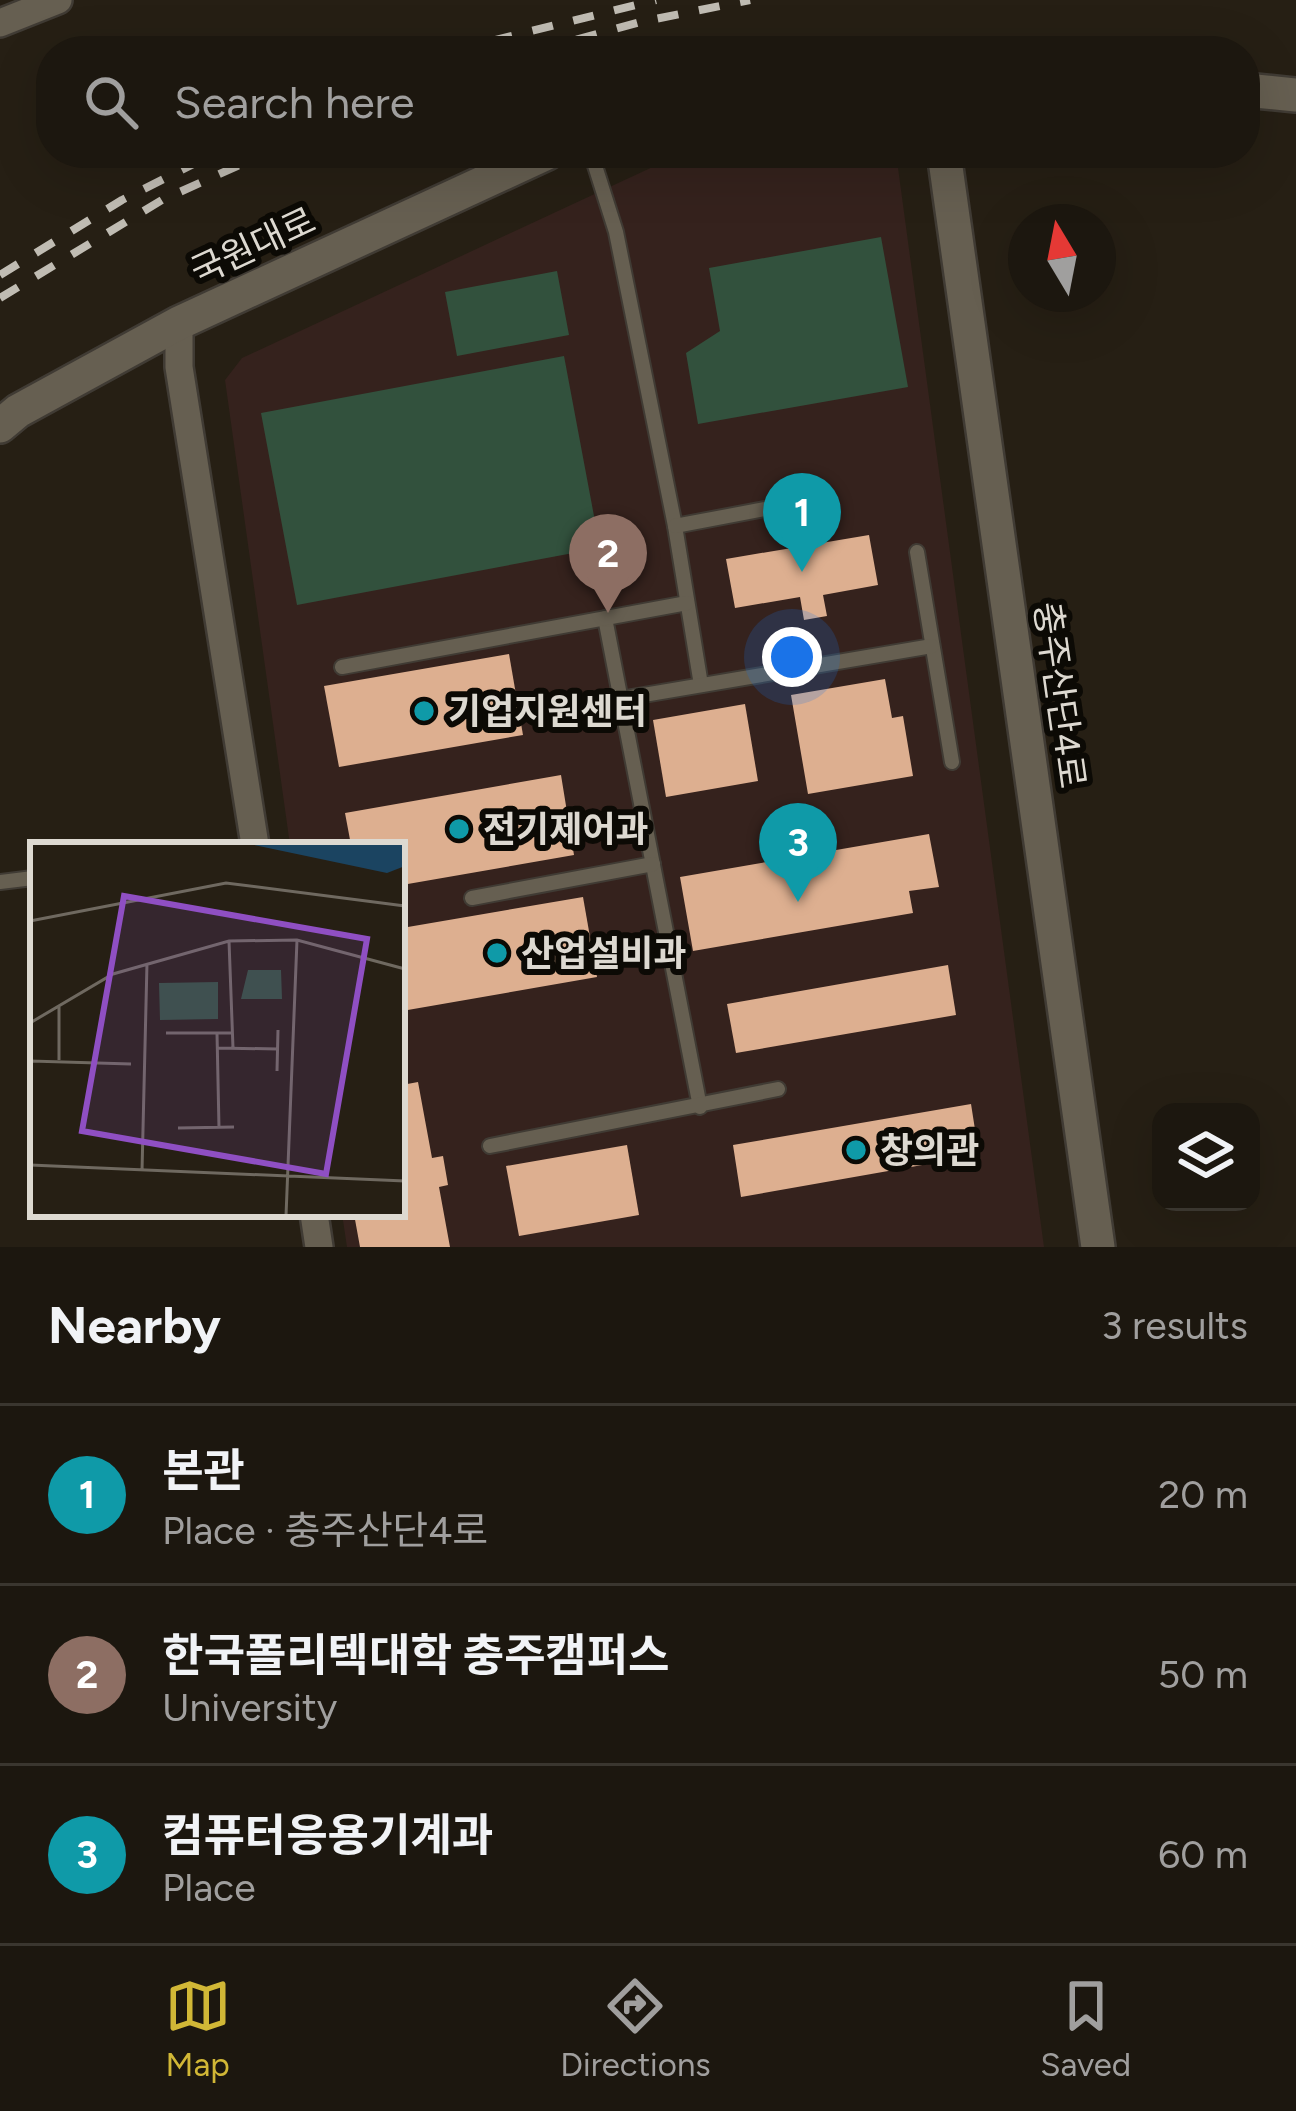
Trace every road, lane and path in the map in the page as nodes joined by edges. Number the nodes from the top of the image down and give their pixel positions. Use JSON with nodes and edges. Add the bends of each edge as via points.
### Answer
{"nodes":[{"id":1,"x":58,"y":0,"type":"edge"},
{"id":2,"x":0,"y":23,"type":"edge"},
{"id":3,"x":1260,"y":91,"type":"edge"},
{"id":4,"x":1296,"y":95,"type":"edge"},
{"id":5,"x":514,"y":168,"type":"edge"},
{"id":6,"x":596,"y":168,"type":"edge"},
{"id":7,"x":946,"y":168,"type":"edge"},
{"id":8,"x":179,"y":322,"type":"junction"},
{"id":9,"x":0,"y":426,"type":"edge"},
{"id":10,"x":781,"y":506,"type":"dead end"},
{"id":11,"x":674,"y":526,"type":"junction"},
{"id":12,"x":917,"y":552,"type":"dead end"},
{"id":13,"x":687,"y":603,"type":"junction"},
{"id":14,"x":604,"y":618,"type":"junction"},
{"id":15,"x":932,"y":646,"type":"junction"},
{"id":16,"x":342,"y":667,"type":"dead end"},
{"id":17,"x":701,"y":685,"type":"junction"},
{"id":18,"x":620,"y":699,"type":"junction"},
{"id":19,"x":952,"y":762,"type":"dead end"},
{"id":20,"x":255,"y":842,"type":"edge"},
{"id":21,"x":652,"y":865,"type":"junction"},
{"id":22,"x":30,"y":878,"type":"edge"},
{"id":23,"x":0,"y":882,"type":"edge"},
{"id":24,"x":472,"y":898,"type":"dead end"},
{"id":25,"x":778,"y":1089,"type":"dead end"},
{"id":26,"x":700,"y":1107,"type":"junction"},
{"id":27,"x":490,"y":1145,"type":"dead end"},
{"id":28,"x":314,"y":1217,"type":"edge"},
{"id":29,"x":319,"y":1247,"type":"edge"},
{"id":30,"x":1098,"y":1247,"type":"edge"}],
"edges":[{"from":1,"to":2,"type":"street"},
{"from":3,"to":4,"type":"street"},
{"from":5,"to":8,"type":"street","name":"국원대로"},
{"from":6,"to":11,"type":"lane","via":[[616,232]]},
{"from":7,"to":30,"type":"street","name":"충주산단4로"},
{"from":8,"to":9,"type":"street","name":"국원대로"},
{"from":8,"to":20,"type":"street","via":[[179,367]]},
{"from":10,"to":11,"type":"lane"},
{"from":11,"to":13,"type":"lane"},
{"from":12,"to":15,"type":"lane"},
{"from":13,"to":14,"type":"lane"},
{"from":13,"to":17,"type":"lane"},
{"from":14,"to":16,"type":"lane"},
{"from":14,"to":18,"type":"lane"},
{"from":15,"to":17,"type":"lane"},
{"from":15,"to":19,"type":"lane"},
{"from":17,"to":18,"type":"lane"},
{"from":18,"to":21,"type":"lane"},
{"from":21,"to":24,"type":"lane"},
{"from":21,"to":26,"type":"lane"},
{"from":22,"to":23,"type":"lane"},
{"from":25,"to":26,"type":"lane"},
{"from":26,"to":27,"type":"lane"},
{"from":28,"to":29,"type":"street"}]}
